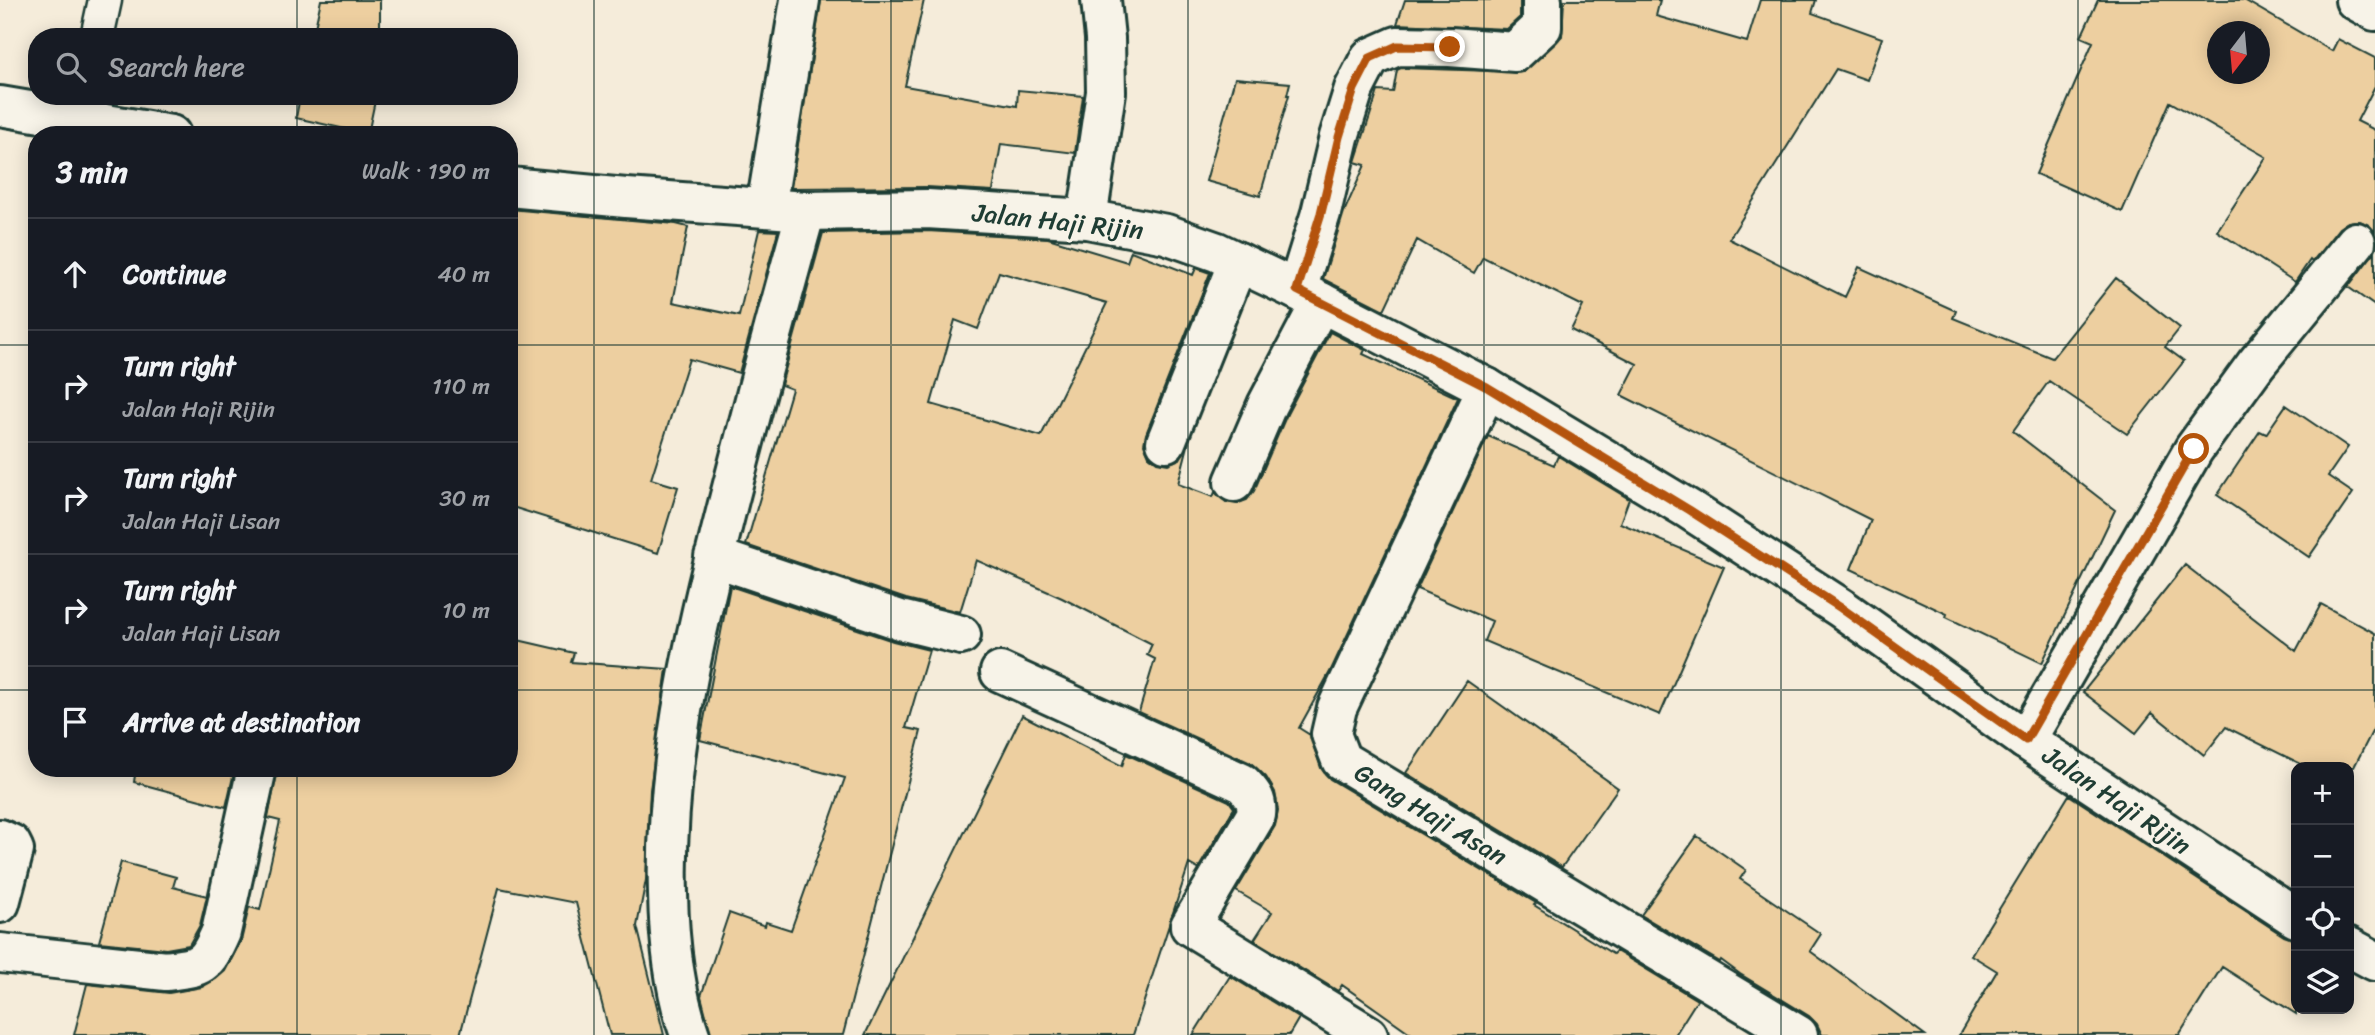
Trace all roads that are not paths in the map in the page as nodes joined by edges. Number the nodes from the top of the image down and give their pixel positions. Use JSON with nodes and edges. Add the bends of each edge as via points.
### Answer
{"nodes":[{"id":1,"x":105,"y":0,"type":"edge"},
{"id":2,"x":800,"y":0,"type":"edge"},
{"id":3,"x":1101,"y":0,"type":"edge"},
{"id":4,"x":1542,"y":0,"type":"edge"},
{"id":5,"x":2355,"y":0,"type":"edge"},
{"id":6,"x":2375,"y":11,"type":"edge"},
{"id":7,"x":99,"y":28,"type":"edge"},
{"id":8,"x":0,"y":107,"type":"edge"},
{"id":9,"x":84,"y":107,"type":"edge"},
{"id":10,"x":144,"y":126,"type":"edge"},
{"id":11,"x":518,"y":188,"type":"edge"},
{"id":12,"x":766,"y":208,"type":"junction"},
{"id":13,"x":806,"y":211,"type":"junction"},
{"id":14,"x":1087,"y":219,"type":"junction"},
{"id":15,"x":2356,"y":243,"type":"dead end"},
{"id":16,"x":1238,"y":262,"type":"junction"},
{"id":17,"x":1309,"y":296,"type":"junction"},
{"id":18,"x":1487,"y":387,"type":"junction"},
{"id":19,"x":1166,"y":442,"type":"dead end"},
{"id":20,"x":1234,"y":482,"type":"dead end"},
{"id":21,"x":714,"y":557,"type":"junction"},
{"id":22,"x":961,"y":635,"type":"dead end"},
{"id":23,"x":1000,"y":672,"type":"dead end"},
{"id":24,"x":2026,"y":740,"type":"junction"},
{"id":25,"x":255,"y":777,"type":"edge"},
{"id":26,"x":0,"y":839,"type":"edge"},
{"id":27,"x":0,"y":903,"type":"edge"},
{"id":28,"x":2291,"y":915,"type":"edge"},
{"id":29,"x":2354,"y":950,"type":"edge"},
{"id":30,"x":0,"y":953,"type":"edge"},
{"id":31,"x":2375,"y":961,"type":"edge"},
{"id":32,"x":690,"y":1035,"type":"edge"},
{"id":33,"x":1368,"y":1035,"type":"edge"},
{"id":34,"x":1798,"y":1035,"type":"edge"}],
"edges":[{"from":1,"to":7,"type":"lane"},
{"from":2,"to":12,"type":"street"},
{"from":3,"to":14,"type":"street","via":[[1106,93]]},
{"from":4,"to":17,"type":"street","via":[[1542,27],[1515,52],[1397,46],[1370,58],[1354,89],[1339,137],[1321,213]]},
{"from":5,"to":6,"type":"street"},
{"from":8,"to":9,"type":"street"},
{"from":9,"to":10,"type":"street"},
{"from":11,"to":12,"type":"street","name":"Jalan Haji Rijin"},
{"from":12,"to":13,"type":"street","name":"Jalan Haji Rijin"},
{"from":13,"to":14,"type":"street","name":"Jalan Haji Rijin","via":[[927,209]]},
{"from":13,"to":21,"type":"street"},
{"from":14,"to":16,"type":"street","name":"Jalan Haji Rijin","via":[[1166,234]]},
{"from":15,"to":24,"type":"street","via":[[2256,364],[2194,449]]},
{"from":16,"to":17,"type":"street","name":"Jalan Haji Rijin"},
{"from":16,"to":19,"type":"street"},
{"from":17,"to":18,"type":"street","name":"Jalan Haji Rijin"},
{"from":17,"to":20,"type":"street"},
{"from":18,"to":24,"type":"street","name":"Jalan Haji Rijin","via":[[1817,593]]},
{"from":18,"to":34,"type":"street","name":"Gang Haji Asan","via":[[1337,708],[1331,734],[1341,760]]},
{"from":21,"to":22,"type":"street","via":[[900,620]]},
{"from":21,"to":32,"type":"street","via":[[685,687],[667,866],[670,947]]},
{"from":23,"to":33,"type":"street","via":[[1242,783],[1257,803],[1256,815],[1189,926]]},
{"from":24,"to":28,"type":"street","name":"Jalan Haji Rijin"},
{"from":25,"to":30,"type":"street","via":[[210,958],[193,968],[166,971]]},
{"from":26,"to":27,"type":"street","via":[[14,850]]},
{"from":29,"to":31,"type":"street"}]}
